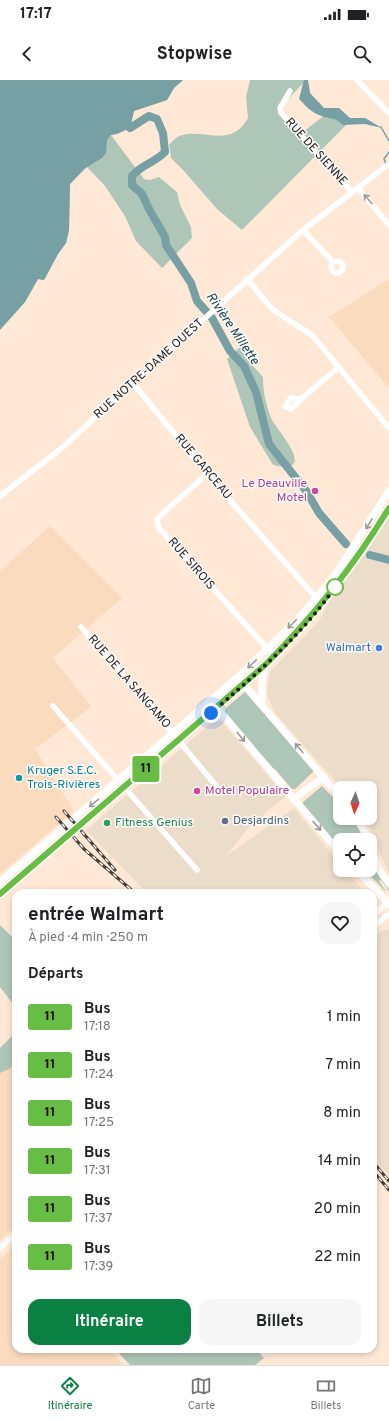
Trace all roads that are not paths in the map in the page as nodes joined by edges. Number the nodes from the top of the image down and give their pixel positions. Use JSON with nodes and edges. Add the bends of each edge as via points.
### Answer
{"nodes":[{"id":1,"x":357,"y":80,"type":"edge"},
{"id":2,"x":290,"y":91,"type":"dead end"},
{"id":3,"x":389,"y":113,"type":"edge"},
{"id":4,"x":387,"y":166,"type":"edge"},
{"id":5,"x":358,"y":188,"type":"junction"},
{"id":6,"x":352,"y":192,"type":"junction"},
{"id":7,"x":389,"y":225,"type":"edge"},
{"id":8,"x":303,"y":230,"type":"junction"},
{"id":9,"x":332,"y":262,"type":"dead end"},
{"id":10,"x":247,"y":279,"type":"junction"},
{"id":11,"x":339,"y":366,"type":"junction"},
{"id":12,"x":133,"y":383,"type":"junction"},
{"id":13,"x":301,"y":398,"type":"dead end"},
{"id":14,"x":389,"y":428,"type":"edge"},
{"id":15,"x":207,"y":474,"type":"junction"},
{"id":16,"x":389,"y":491,"type":"edge"},
{"id":17,"x":0,"y":496,"type":"edge"},
{"id":18,"x":389,"y":508,"type":"edge"},
{"id":19,"x":316,"y":598,"type":"junction"},
{"id":20,"x":322,"y":604,"type":"junction"},
{"id":21,"x":81,"y":627,"type":"dead end"},
{"id":22,"x":267,"y":650,"type":"junction"},
{"id":23,"x":274,"y":656,"type":"junction"},
{"id":24,"x":265,"y":665,"type":"junction"},
{"id":25,"x":238,"y":678,"type":"junction"},
{"id":26,"x":244,"y":684,"type":"junction"},
{"id":27,"x":211,"y":701,"type":"junction"},
{"id":28,"x":262,"y":705,"type":"junction"},
{"id":29,"x":53,"y":706,"type":"dead end"},
{"id":30,"x":216,"y":708,"type":"junction"},
{"id":31,"x":173,"y":733,"type":"junction"},
{"id":32,"x":178,"y":740,"type":"junction"},
{"id":33,"x":324,"y":778,"type":"junction"},
{"id":34,"x":118,"y":781,"type":"junction"},
{"id":35,"x":125,"y":788,"type":"junction"},
{"id":36,"x":333,"y":788,"type":"edge"},
{"id":37,"x":222,"y":793,"type":"dead end"},
{"id":38,"x":294,"y":799,"type":"junction"},
{"id":39,"x":333,"y":845,"type":"edge"},
{"id":40,"x":377,"y":865,"type":"edge"},
{"id":41,"x":197,"y":870,"type":"dead end"},
{"id":42,"x":364,"y":877,"type":"edge"},
{"id":43,"x":0,"y":882,"type":"edge"},
{"id":44,"x":389,"y":884,"type":"edge"},
{"id":45,"x":375,"y":889,"type":"edge"},
{"id":46,"x":377,"y":891,"type":"edge"},
{"id":47,"x":0,"y":894,"type":"edge"},
{"id":48,"x":389,"y":903,"type":"edge"},
{"id":49,"x":377,"y":912,"type":"edge"},
{"id":50,"x":389,"y":914,"type":"edge"},
{"id":51,"x":377,"y":924,"type":"edge"},
{"id":52,"x":12,"y":1238,"type":"edge"},
{"id":53,"x":0,"y":1248,"type":"edge"}],
"edges":[{"from":1,"to":3,"type":"street"},
{"from":2,"to":6,"type":"street","name":"RUE DE SIENNE","via":[[280,108],[281,113]]},
{"from":4,"to":5,"type":"street","name":"RUE NOTRE-DAME OUEST"},
{"from":5,"to":6,"type":"street","name":"RUE NOTRE-DAME OUEST"},
{"from":7,"to":5,"type":"street","name":"RUE DE SIENNE","one_way":true},
{"from":6,"to":8,"type":"street","name":"RUE NOTRE-DAME OUEST"},
{"from":8,"to":9,"type":"street"},
{"from":8,"to":10,"type":"street","name":"RUE NOTRE-DAME OUEST"},
{"from":10,"to":11,"type":"street","via":[[273,310],[312,335]]},
{"from":10,"to":12,"type":"street","name":"RUE NOTRE-DAME OUEST"},
{"from":11,"to":13,"type":"street"},
{"from":11,"to":14,"type":"street"},
{"from":12,"to":15,"type":"street","name":"RUE GARCEAU"},
{"from":12,"to":17,"type":"street","name":"RUE NOTRE-DAME OUEST","via":[[63,447]]},
{"from":15,"to":19,"type":"street","name":"RUE GARCEAU"},
{"from":15,"to":22,"type":"street","name":"RUE SIROIS","via":[[163,513],[157,520],[159,528]]},
{"from":16,"to":19,"type":"main road","one_way":true,"via":[[334,578]]},
{"from":18,"to":20,"type":"main road","via":[[369,541]]},
{"from":19,"to":20,"type":"street","name":"RUE GARCEAU"},
{"from":19,"to":22,"type":"main road","one_way":true},
{"from":20,"to":23,"type":"main road"},
{"from":21,"to":31,"type":"street","name":"RUE DE LA SANGAMO"},
{"from":22,"to":23,"type":"street","name":"RUE SIROIS"},
{"from":22,"to":25,"type":"main road","one_way":true},
{"from":23,"to":24,"type":"main road"},
{"from":24,"to":26,"type":"main road"},
{"from":24,"to":28,"type":"main road"},
{"from":25,"to":26,"type":"main road"},
{"from":25,"to":27,"type":"main road"},
{"from":26,"to":28,"type":"main road"},
{"from":26,"to":30,"type":"main road"},
{"from":27,"to":30,"type":"main road"},
{"from":27,"to":31,"type":"main road"},
{"from":33,"to":28,"type":"main road","one_way":true},
{"from":29,"to":34,"type":"street"},
{"from":30,"to":32,"type":"main road"},
{"from":30,"to":38,"type":"main road","one_way":true},
{"from":31,"to":32,"type":"street","name":"RUE DE LA SANGAMO"},
{"from":31,"to":34,"type":"main road"},
{"from":32,"to":35,"type":"main road"},
{"from":32,"to":37,"type":"street","name":"RUE DE LA SANGAMO"},
{"from":33,"to":36,"type":"main road"},
{"from":33,"to":38,"type":"main road"},
{"from":34,"to":35,"type":"street"},
{"from":34,"to":43,"type":"main road","one_way":true},
{"from":35,"to":41,"type":"street"},
{"from":35,"to":47,"type":"main road"},
{"from":38,"to":39,"type":"main road","one_way":true},
{"from":40,"to":44,"type":"main road"},
{"from":42,"to":45,"type":"main road"},
{"from":46,"to":48,"type":"main road"},
{"from":48,"to":49,"type":"street"},
{"from":50,"to":51,"type":"street"},
{"from":52,"to":53,"type":"street"}]}
